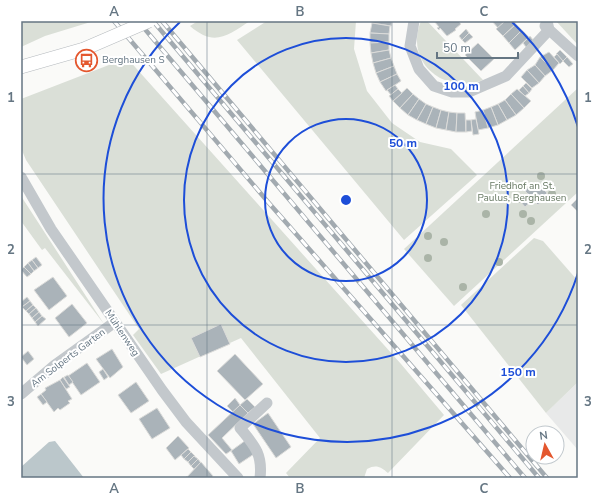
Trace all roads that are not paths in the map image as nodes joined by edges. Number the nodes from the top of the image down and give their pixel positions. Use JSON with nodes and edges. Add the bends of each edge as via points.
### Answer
{"nodes":[{"id":1,"x":149,"y":21,"type":"edge"},
{"id":2,"x":414,"y":21,"type":"edge"},
{"id":3,"x":540,"y":21,"type":"edge"},
{"id":4,"x":548,"y":25,"type":"edge"},
{"id":5,"x":578,"y":56,"type":"edge"},
{"id":6,"x":21,"y":67,"type":"edge"},
{"id":7,"x":21,"y":177,"type":"edge"},
{"id":8,"x":115,"y":322,"type":"junction"},
{"id":9,"x":21,"y":394,"type":"edge"},
{"id":10,"x":267,"y":403,"type":"dead end"},
{"id":11,"x":238,"y":478,"type":"edge"},
{"id":12,"x":260,"y":478,"type":"edge"}],
"edges":[{"from":1,"to":6,"type":"main road","bridge":true,"via":[[84,49]]},
{"from":2,"to":4,"type":"street","via":[[410,46],[419,69],[434,86],[452,92],[469,92],[506,76]]},
{"from":3,"to":4,"type":"street"},
{"from":4,"to":5,"type":"street"},
{"from":7,"to":8,"type":"street","name":"Mühlenweg","via":[[51,229]]},
{"from":8,"to":9,"type":"street","name":"Am Solperts Garten","via":[[55,365]]},
{"from":8,"to":11,"type":"street","name":"Mühlenweg","via":[[186,422]]},
{"from":10,"to":12,"type":"street","via":[[240,428],[260,457]]}]}
